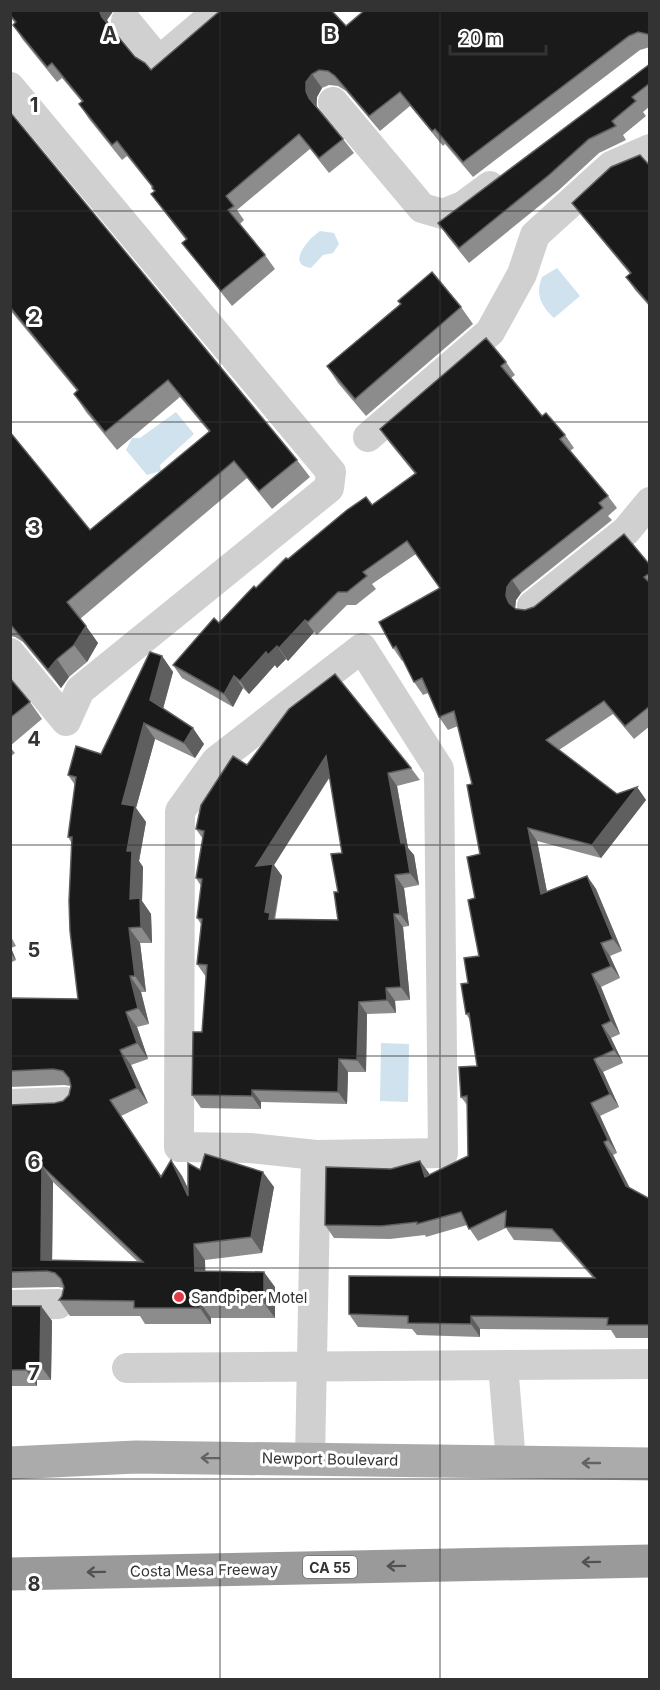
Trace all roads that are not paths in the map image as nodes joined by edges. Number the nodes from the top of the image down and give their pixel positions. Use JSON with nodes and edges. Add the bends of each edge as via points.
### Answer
{"nodes":[{"id":1,"x":219,"y":10,"type":"edge"},
{"id":2,"x":128,"y":14,"type":"edge"},
{"id":3,"x":10,"y":87,"type":"edge"},
{"id":4,"x":333,"y":102,"type":"dead end"},
{"id":5,"x":650,"y":149,"type":"edge"},
{"id":6,"x":510,"y":171,"type":"edge"},
{"id":7,"x":368,"y":437,"type":"dead end"},
{"id":8,"x":650,"y":502,"type":"edge"},
{"id":9,"x":532,"y":606,"type":"edge"},
{"id":10,"x":10,"y":652,"type":"edge"},
{"id":11,"x":65,"y":1102,"type":"edge"},
{"id":12,"x":10,"y":1104,"type":"edge"},
{"id":13,"x":316,"y":1155,"type":"junction"},
{"id":14,"x":58,"y":1304,"type":"dead end"},
{"id":15,"x":10,"y":1305,"type":"edge"},
{"id":16,"x":650,"y":1364,"type":"edge"},
{"id":17,"x":503,"y":1365,"type":"junction"},
{"id":18,"x":312,"y":1366,"type":"junction"},
{"id":19,"x":127,"y":1368,"type":"dead end"},
{"id":20,"x":310,"y":1458,"type":"junction"},
{"id":21,"x":511,"y":1462,"type":"junction"},
{"id":22,"x":10,"y":1463,"type":"edge"},
{"id":23,"x":650,"y":1464,"type":"edge"},
{"id":24,"x":650,"y":1561,"type":"edge"},
{"id":25,"x":10,"y":1574,"type":"edge"}],
"edges":[{"from":1,"to":2,"type":"lane","via":[[159,61]]},
{"from":3,"to":10,"type":"lane","via":[[331,472],[329,488],[80,690],[66,721]]},
{"from":4,"to":6,"type":"lane","via":[[422,208],[443,214],[463,206]]},
{"from":5,"to":7,"type":"lane","via":[[611,166],[535,235],[522,274],[490,332]]},
{"from":8,"to":9,"type":"lane","via":[[626,531]]},
{"from":11,"to":12,"type":"lane"},
{"from":13,"to":13,"type":"lane","via":[[443,1153],[438,769],[362,648],[216,761],[180,811],[179,1147],[250,1148]]},
{"from":13,"to":18,"type":"lane"},
{"from":14,"to":15,"type":"lane"},
{"from":16,"to":17,"type":"lane"},
{"from":17,"to":18,"type":"lane"},
{"from":17,"to":21,"type":"lane"},
{"from":18,"to":19,"type":"lane"},
{"from":18,"to":20,"type":"lane"},
{"from":20,"to":21,"type":"main road","name":"Newport Boulevard"},
{"from":20,"to":22,"type":"main road","name":"Newport Boulevard","one_way":true,"via":[[136,1457]]},
{"from":23,"to":21,"type":"main road","name":"Newport Boulevard","one_way":true},
{"from":24,"to":25,"type":"highway","name":"Costa Mesa Freeway","number":"CA 55","one_way":true}]}
